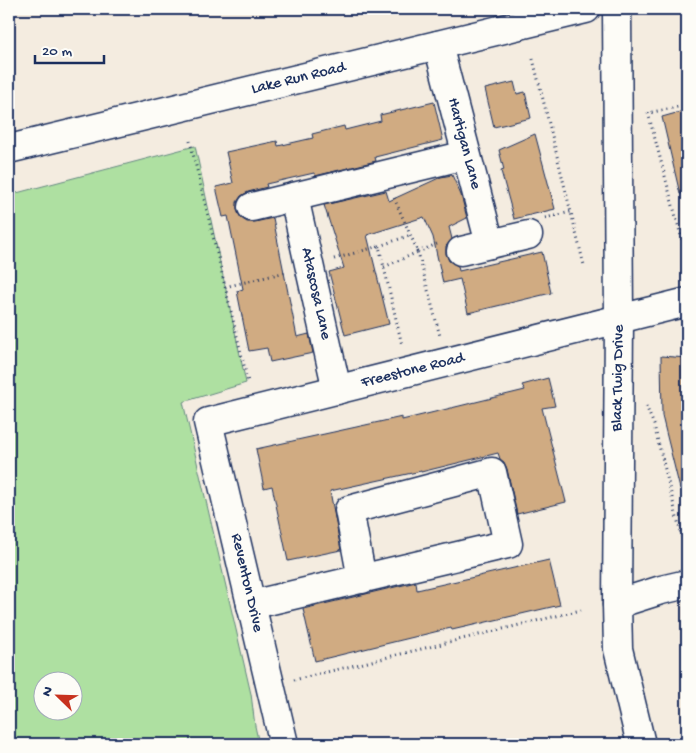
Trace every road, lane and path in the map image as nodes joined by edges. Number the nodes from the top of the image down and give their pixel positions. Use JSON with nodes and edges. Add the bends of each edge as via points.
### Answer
{"nodes":[{"id":1,"x":586,"y":9,"type":"edge"},
{"id":2,"x":617,"y":9,"type":"edge"},
{"id":3,"x":438,"y":45,"type":"junction"},
{"id":4,"x":533,"y":59,"type":"dead end"},
{"id":5,"x":687,"y":105,"type":"edge"},
{"id":6,"x":190,"y":141,"type":"dead end"},
{"id":7,"x":9,"y":148,"type":"edge"},
{"id":8,"x":466,"y":154,"type":"junction"},
{"id":9,"x":383,"y":175,"type":"junction"},
{"id":10,"x":294,"y":197,"type":"junction"},
{"id":11,"x":252,"y":207,"type":"dead end"},
{"id":12,"x":411,"y":235,"type":"junction"},
{"id":13,"x":528,"y":235,"type":"dead end"},
{"id":14,"x":490,"y":244,"type":"junction"},
{"id":15,"x":379,"y":246,"type":"dead end"},
{"id":16,"x":418,"y":252,"type":"junction"},
{"id":17,"x":461,"y":252,"type":"joint"},
{"id":18,"x":687,"y":258,"type":"edge"},
{"id":19,"x":584,"y":265,"type":"dead end"},
{"id":20,"x":384,"y":268,"type":"dead end"},
{"id":21,"x":687,"y":302,"type":"edge"},
{"id":22,"x":619,"y":319,"type":"junction"},
{"id":23,"x":440,"y":336,"type":"dead end"},
{"id":24,"x":248,"y":382,"type":"dead end"},
{"id":25,"x":337,"y":390,"type":"junction"},
{"id":26,"x":646,"y":406,"type":"dead end"},
{"id":27,"x":208,"y":422,"type":"joint"},
{"id":28,"x":684,"y":550,"type":"dead end"},
{"id":29,"x":362,"y":578,"type":"junction"},
{"id":30,"x":687,"y":584,"type":"edge"},
{"id":31,"x":616,"y":604,"type":"junction"},
{"id":32,"x":251,"y":605,"type":"junction"},
{"id":33,"x":581,"y":610,"type":"dead end"},
{"id":34,"x":290,"y":681,"type":"dead end"},
{"id":35,"x":284,"y":744,"type":"edge"},
{"id":36,"x":641,"y":744,"type":"edge"}],
"edges":[{"from":1,"to":3,"type":"street","name":"Lake Run Road"},
{"from":2,"to":22,"type":"street","name":"Black Twig Drive"},
{"from":3,"to":7,"type":"street","name":"Lake Run Road"},
{"from":3,"to":8,"type":"street","name":"Hartigan Lane"},
{"from":4,"to":19,"type":"path"},
{"from":5,"to":18,"type":"path","via":[[648,113]]},
{"from":6,"to":24,"type":"path"},
{"from":8,"to":9,"type":"street"},
{"from":8,"to":14,"type":"street","name":"Hartigan Lane"},
{"from":9,"to":10,"type":"street"},
{"from":9,"to":12,"type":"path"},
{"from":10,"to":11,"type":"street"},
{"from":10,"to":25,"type":"street","name":"Atascosa Lane"},
{"from":12,"to":15,"type":"path"},
{"from":12,"to":16,"type":"path"},
{"from":13,"to":14,"type":"street"},
{"from":14,"to":17,"type":"street"},
{"from":16,"to":17,"type":"path","via":[[456,236]]},
{"from":16,"to":20,"type":"path"},
{"from":16,"to":23,"type":"path"},
{"from":21,"to":22,"type":"street","name":"Freestone Road"},
{"from":22,"to":25,"type":"street","name":"Freestone Road"},
{"from":22,"to":31,"type":"street","name":"Black Twig Drive"},
{"from":25,"to":27,"type":"street","name":"Freestone Road"},
{"from":26,"to":28,"type":"path","via":[[654,425]]},
{"from":27,"to":32,"type":"street","name":"Reventon Drive"},
{"from":29,"to":29,"type":"street","via":[[508,544],[492,472],[349,510]]},
{"from":29,"to":32,"type":"street"},
{"from":30,"to":31,"type":"street"},
{"from":31,"to":36,"type":"street","name":"Black Twig Drive","via":[[618,649]]},
{"from":32,"to":35,"type":"street","name":"Reventon Drive"},
{"from":33,"to":34,"type":"path"}]}
